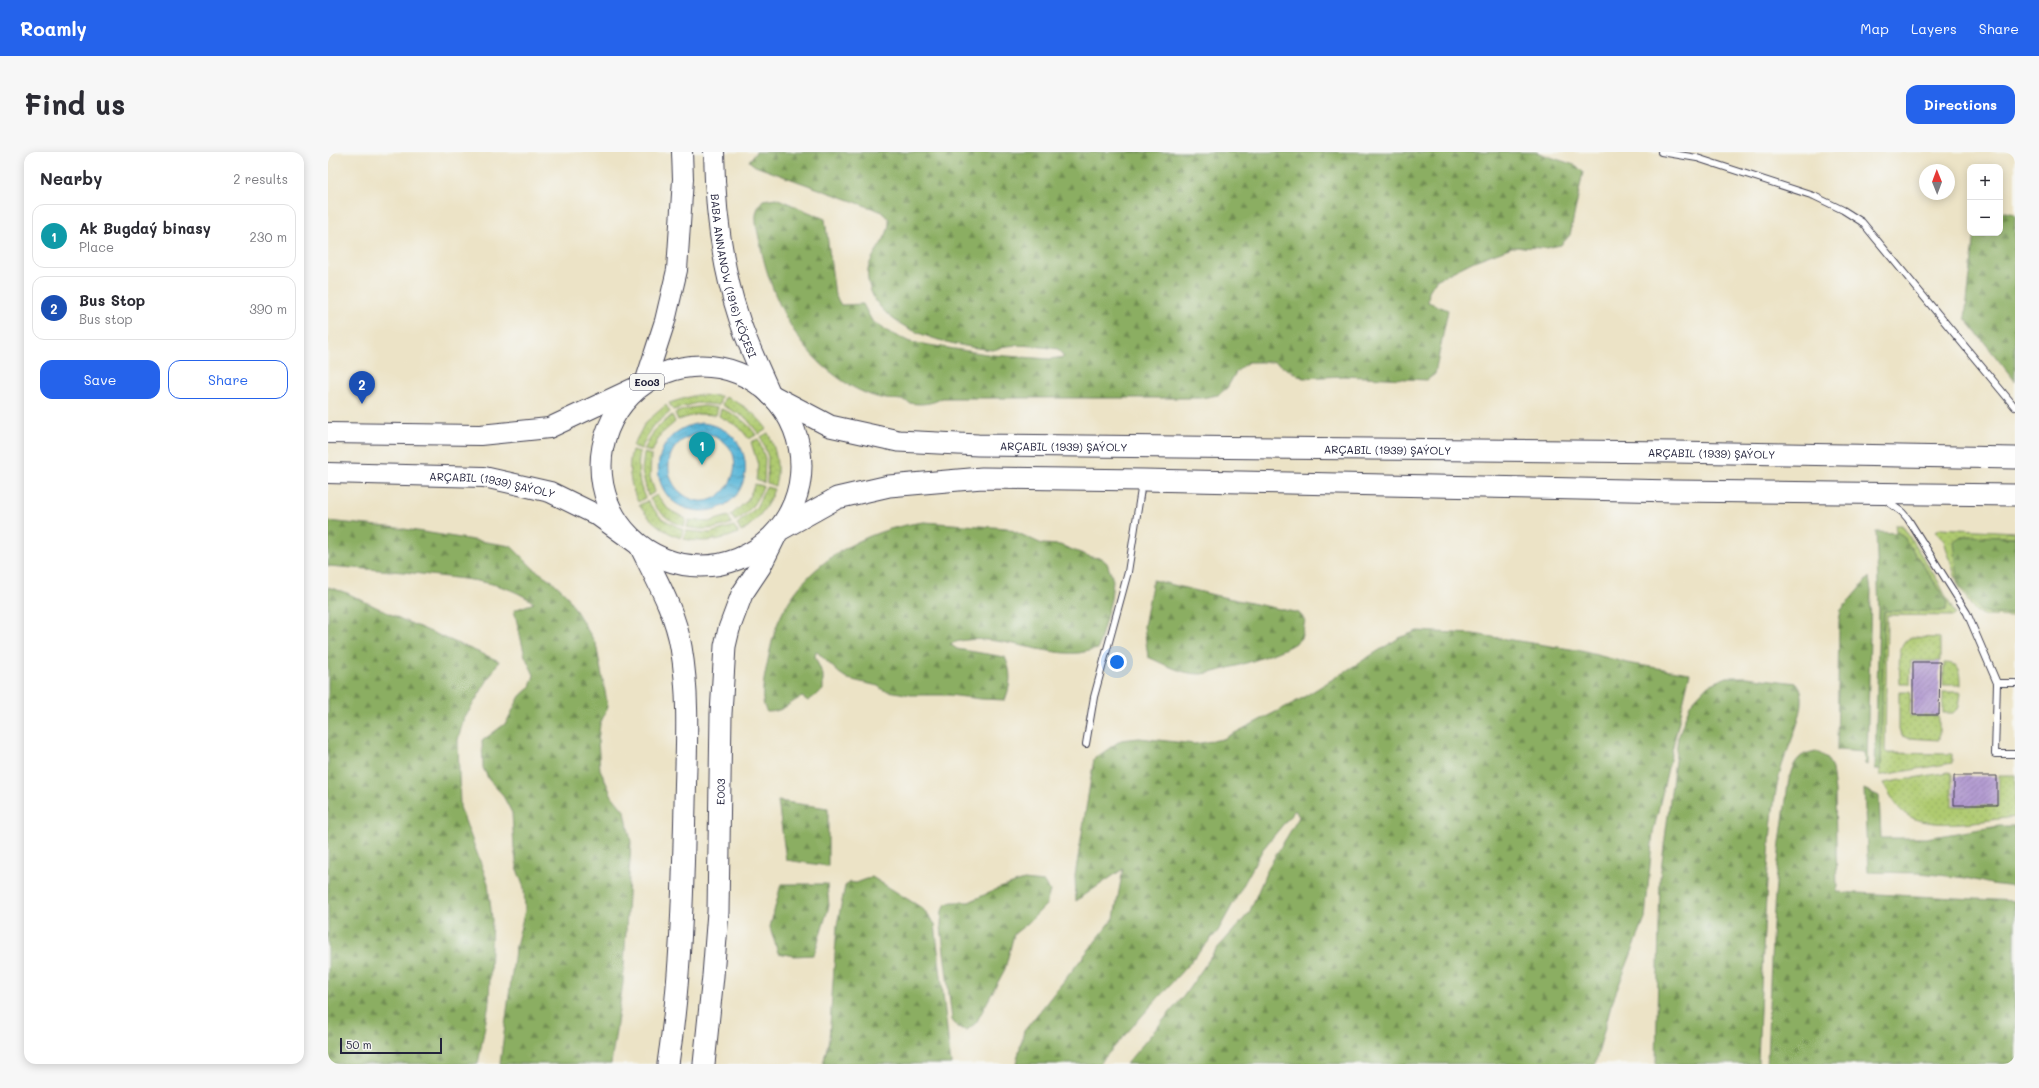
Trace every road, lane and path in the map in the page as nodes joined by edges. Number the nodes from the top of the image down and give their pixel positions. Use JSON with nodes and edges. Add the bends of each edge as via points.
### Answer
{"nodes":[{"id":1,"x":682,"y":152,"type":"edge"},
{"id":2,"x":714,"y":152,"type":"edge"},
{"id":3,"x":1661,"y":152,"type":"edge"},
{"id":4,"x":645,"y":383,"type":"junction"},
{"id":5,"x":771,"y":395,"type":"junction"},
{"id":6,"x":2015,"y":408,"type":"edge"},
{"id":7,"x":328,"y":433,"type":"edge"},
{"id":8,"x":2015,"y":458,"type":"edge"},
{"id":9,"x":328,"y":473,"type":"edge"},
{"id":10,"x":1143,"y":480,"type":"junction"},
{"id":11,"x":1874,"y":492,"type":"junction"},
{"id":12,"x":2015,"y":495,"type":"edge"},
{"id":13,"x":778,"y":531,"type":"junction"},
{"id":14,"x":640,"y":546,"type":"junction"},
{"id":15,"x":1997,"y":683,"type":"junction"},
{"id":16,"x":2015,"y":683,"type":"edge"},
{"id":17,"x":1086,"y":744,"type":"dead end"},
{"id":18,"x":2015,"y":754,"type":"edge"},
{"id":19,"x":668,"y":1064,"type":"edge"},
{"id":20,"x":704,"y":1064,"type":"edge"}],
"edges":[{"from":1,"to":4,"type":"main road","via":[[683,179],[677,270],[665,322]]},
{"from":2,"to":5,"type":"main road","name":"BABA ANNANOW (1916) KÖÇESI","via":[[718,232],[728,282],[739,320]]},
{"from":3,"to":6,"type":"lane","via":[[1697,158],[1814,196],[1862,222]]},
{"from":4,"to":5,"type":"highway","number":"E003","via":[[670,371],[696,366],[723,369],[749,378]]},
{"from":4,"to":7,"type":"main road","via":[[549,428],[480,435]]},
{"from":4,"to":14,"type":"highway","number":"E003","via":[[622,404],[606,432],[600,463],[604,495],[618,524]]},
{"from":5,"to":8,"type":"highway","name":"ARÇABIL (1939) ŞAÝOLY","via":[[830,426],[898,441],[971,445]]},
{"from":5,"to":13,"type":"highway","number":"E003","via":[[789,418],[800,454],[800,476],[793,505]]},
{"from":9,"to":14,"type":"main road","name":"ARÇABIL (1939) ŞAÝOLY","via":[[484,477],[550,492],[597,515]]},
{"from":10,"to":11,"type":"highway","via":[[1675,491]]},
{"from":10,"to":13,"type":"highway","via":[[982,478],[889,486],[837,498]]},
{"from":10,"to":17,"type":"lane","via":[[1128,572],[1094,697]]},
{"from":11,"to":12,"type":"highway"},
{"from":11,"to":15,"type":"lane","via":[[1908,519],[1967,613]]},
{"from":13,"to":14,"type":"highway","number":"E003","via":[[755,551],[727,563],[696,567],[667,561]]},
{"from":13,"to":20,"type":"highway","name":"E003","via":[[760,567],[742,594],[725,646],[721,714],[718,912]]},
{"from":14,"to":19,"type":"highway","via":[[670,611],[681,646],[684,667],[686,720],[683,909],[679,975]]},
{"from":15,"to":16,"type":"lane"},
{"from":15,"to":18,"type":"lane","via":[[1995,754]]}]}
